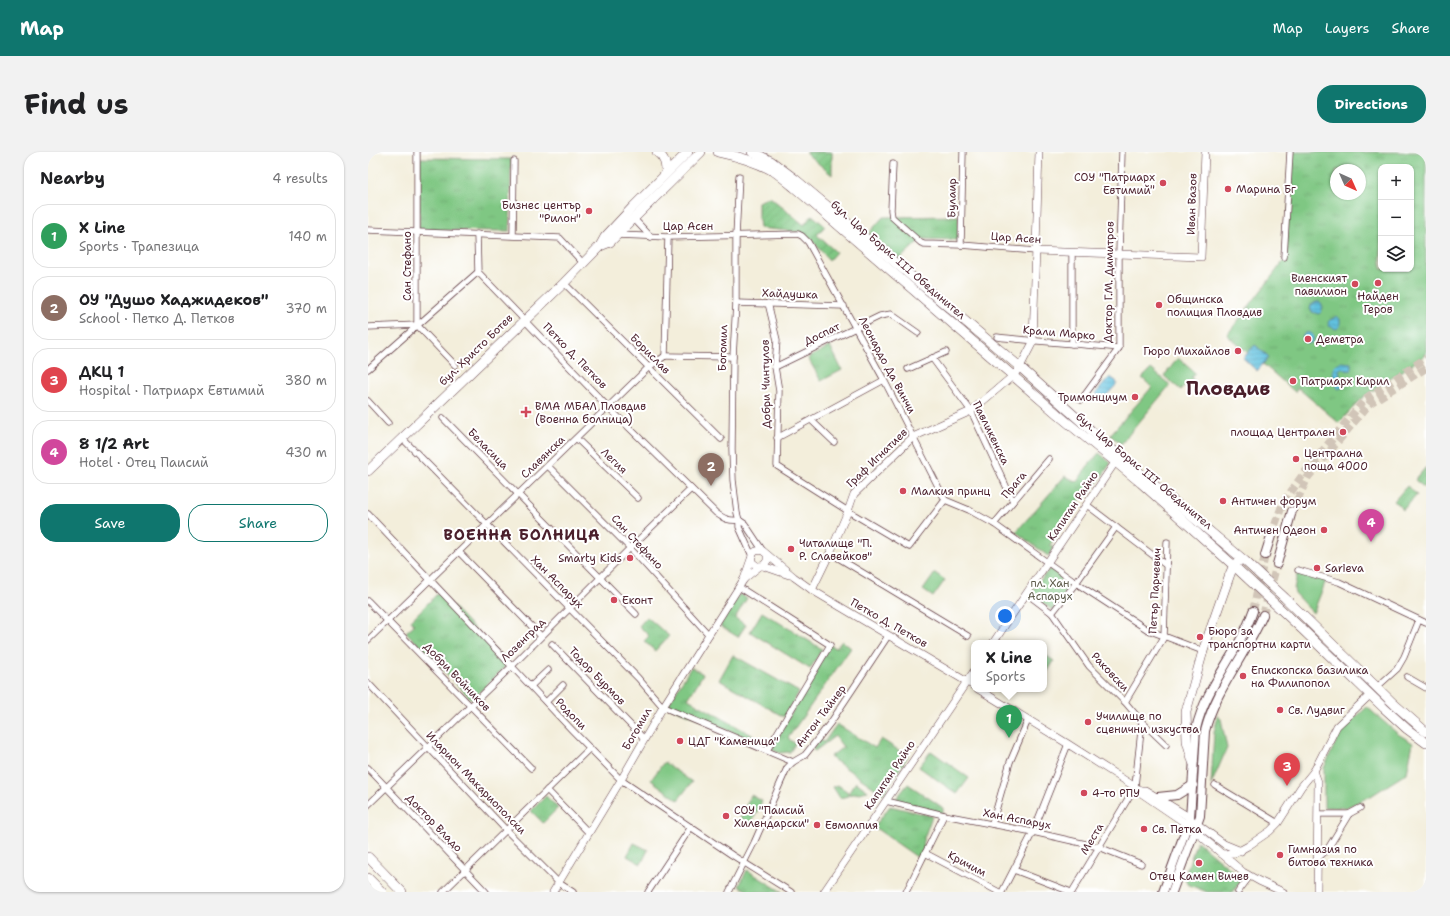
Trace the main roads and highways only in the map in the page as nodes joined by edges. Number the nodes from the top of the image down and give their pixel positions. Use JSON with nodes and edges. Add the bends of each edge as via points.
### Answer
{"nodes":[{"id":1,"x":657,"y":152,"type":"edge"},
{"id":2,"x":688,"y":152,"type":"edge"},
{"id":3,"x":701,"y":152,"type":"edge"},
{"id":4,"x":718,"y":152,"type":"edge"},
{"id":5,"x":752,"y":152,"type":"edge"},
{"id":6,"x":764,"y":152,"type":"edge"},
{"id":7,"x":771,"y":161,"type":"junction"},
{"id":8,"x":666,"y":173,"type":"junction"},
{"id":9,"x":600,"y":246,"type":"junction"},
{"id":10,"x":368,"y":471,"type":"edge"},
{"id":11,"x":1292,"y":512,"type":"tunnel mouth"},
{"id":12,"x":1271,"y":536,"type":"tunnel mouth"},
{"id":13,"x":1265,"y":555,"type":"tunnel mouth"},
{"id":14,"x":1245,"y":561,"type":"junction"},
{"id":15,"x":1277,"y":564,"type":"tunnel mouth"},
{"id":16,"x":1234,"y":565,"type":"junction"},
{"id":17,"x":1252,"y":610,"type":"tunnel mouth"},
{"id":18,"x":1263,"y":615,"type":"tunnel mouth"},
{"id":19,"x":1426,"y":732,"type":"edge"},
{"id":20,"x":1426,"y":743,"type":"edge"},
{"id":21,"x":1193,"y":762,"type":"junction"},
{"id":22,"x":1193,"y":785,"type":"junction"},
{"id":23,"x":1158,"y":797,"type":"road end"},
{"id":24,"x":368,"y":857,"type":"edge"},
{"id":25,"x":368,"y":878,"type":"edge"},
{"id":26,"x":382,"y":892,"type":"edge"},
{"id":27,"x":402,"y":892,"type":"edge"},
{"id":28,"x":1162,"y":892,"type":"edge"},
{"id":29,"x":1172,"y":892,"type":"edge"}],
"edges":[{"from":1,"to":8,"type":"main road","via":[[664,159]]},
{"from":2,"to":8,"type":"main road","name":"бул. Христо Ботев"},
{"from":3,"to":9,"type":"main road","name":"бул. Христо Ботев","via":[[610,242]]},
{"from":4,"to":16,"type":"main road","name":"бул. Цар Борис III Обединител","via":[[756,163],[775,172],[795,188],[1062,418],[1116,461]]},
{"from":5,"to":7,"type":"main road","name":"бул. Цар Борис III Обединител"},
{"from":6,"to":7,"type":"main road"},
{"from":7,"to":14,"type":"main road","name":"бул. Цар Борис III Обединител","via":[[1020,367]]},
{"from":8,"to":9,"type":"main road","name":"бул. Христо Ботев","via":[[605,237]]},
{"from":9,"to":10,"type":"main road","name":"бул. Христо Ботев"},
{"from":11,"to":15,"type":"main road"},
{"from":12,"to":13,"type":"main road"},
{"from":14,"to":16,"type":"main road"},
{"from":14,"to":19,"type":"main road","name":"бул. Цар Борис III Обединител"},
{"from":16,"to":20,"type":"main road","name":"бул. Цар Борис III Обединител","via":[[1370,695]]},
{"from":16,"to":21,"type":"main road","via":[[1203,651],[1186,712],[1188,741]]},
{"from":17,"to":21,"type":"main road","via":[[1236,647],[1202,707],[1196,729]]},
{"from":18,"to":29,"type":"main road","via":[[1208,719],[1205,731],[1200,816]]},
{"from":21,"to":22,"type":"main road"},
{"from":22,"to":23,"type":"main road","via":[[1177,794]]},
{"from":22,"to":28,"type":"main road","via":[[1189,821]]},
{"from":24,"to":27,"type":"main road"},
{"from":25,"to":26,"type":"main road"}]}
